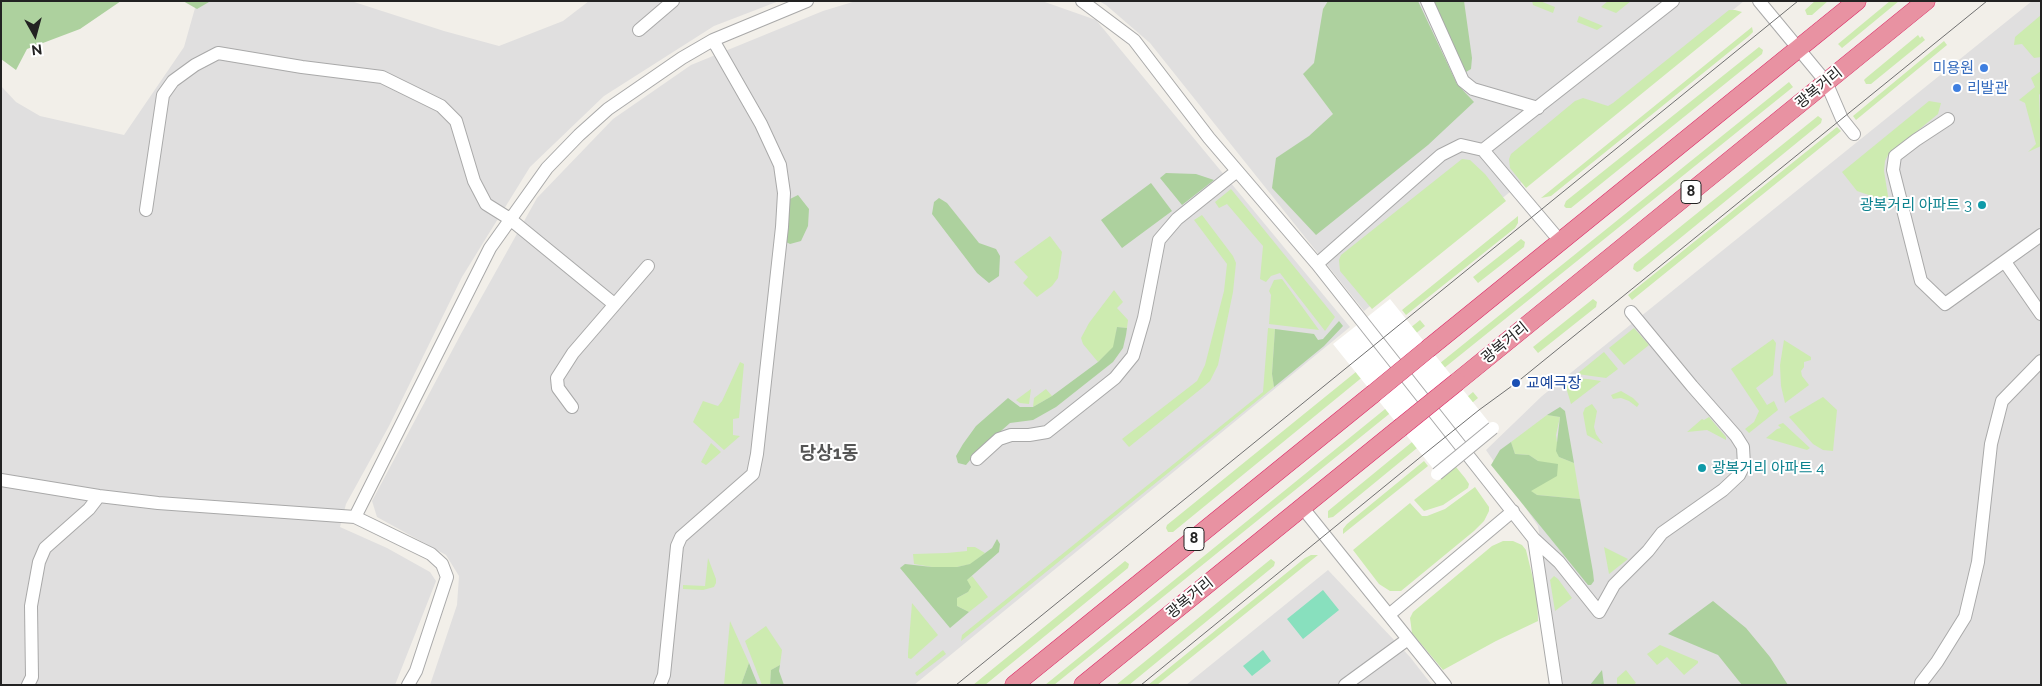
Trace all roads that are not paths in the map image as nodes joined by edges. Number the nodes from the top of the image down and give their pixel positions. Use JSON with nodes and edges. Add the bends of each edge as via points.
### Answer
{"nodes":[{"id":1,"x":673,"y":1,"type":"edge"},
{"id":2,"x":807,"y":1,"type":"edge"},
{"id":3,"x":1082,"y":1,"type":"edge"},
{"id":4,"x":1427,"y":1,"type":"edge"},
{"id":5,"x":1673,"y":1,"type":"edge"},
{"id":6,"x":1760,"y":1,"type":"edge"},
{"id":7,"x":1857,"y":1,"type":"edge"},
{"id":8,"x":1926,"y":1,"type":"edge"},
{"id":9,"x":638,"y":30,"type":"dead end"},
{"id":10,"x":713,"y":40,"type":"junction"},
{"id":11,"x":1798,"y":48,"type":"junction"},
{"id":12,"x":1826,"y":82,"type":"junction"},
{"id":13,"x":1538,"y":108,"type":"junction"},
{"id":14,"x":1948,"y":119,"type":"dead end"},
{"id":15,"x":1854,"y":134,"type":"dead end"},
{"id":16,"x":1483,"y":150,"type":"junction"},
{"id":17,"x":1237,"y":171,"type":"junction"},
{"id":18,"x":146,"y":210,"type":"dead end"},
{"id":19,"x":510,"y":219,"type":"junction"},
{"id":20,"x":2041,"y":235,"type":"edge"},
{"id":21,"x":1560,"y":241,"type":"junction"},
{"id":22,"x":2005,"y":262,"type":"junction"},
{"id":23,"x":1317,"y":264,"type":"junction"},
{"id":24,"x":648,"y":266,"type":"dead end"},
{"id":25,"x":614,"y":304,"type":"junction"},
{"id":26,"x":1632,"y":312,"type":"dead end"},
{"id":27,"x":2041,"y":314,"type":"edge"},
{"id":28,"x":2041,"y":361,"type":"edge"},
{"id":29,"x":572,"y":407,"type":"dead end"},
{"id":30,"x":1493,"y":428,"type":"dead end"},
{"id":31,"x":977,"y":459,"type":"dead end"},
{"id":32,"x":1437,"y":474,"type":"dead end"},
{"id":33,"x":1,"y":480,"type":"edge"},
{"id":34,"x":99,"y":496,"type":"junction"},
{"id":35,"x":1302,"y":507,"type":"junction"},
{"id":36,"x":1513,"y":512,"type":"junction"},
{"id":37,"x":355,"y":517,"type":"junction"},
{"id":38,"x":1534,"y":538,"type":"junction"},
{"id":39,"x":1390,"y":614,"type":"junction"},
{"id":40,"x":1408,"y":639,"type":"junction"},
{"id":41,"x":1921,"y":683,"type":"dead end"},
{"id":42,"x":28,"y":685,"type":"edge"},
{"id":43,"x":408,"y":685,"type":"edge"},
{"id":44,"x":660,"y":685,"type":"edge"},
{"id":45,"x":1014,"y":685,"type":"edge"},
{"id":46,"x":1083,"y":685,"type":"edge"},
{"id":47,"x":1345,"y":685,"type":"edge"},
{"id":48,"x":1445,"y":685,"type":"edge"},
{"id":49,"x":1556,"y":685,"type":"edge"}],
"edges":[{"from":1,"to":9,"type":"street"},
{"from":2,"to":10,"type":"street"},
{"from":3,"to":17,"type":"street","via":[[1134,40]]},
{"from":4,"to":13,"type":"street","via":[[1463,81],[1473,89]]},
{"from":5,"to":13,"type":"street"},
{"from":6,"to":11,"type":"street"},
{"from":7,"to":11,"type":"highway","number":"8"},
{"from":8,"to":12,"type":"highway","name":"광복거리","number":"8"},
{"from":10,"to":19,"type":"street","via":[[608,109],[547,168]]},
{"from":10,"to":44,"type":"street","via":[[761,124],[780,165],[784,193],[782,227],[753,474],[681,537],[677,546],[664,674]]},
{"from":11,"to":12,"type":"street"},
{"from":11,"to":21,"type":"highway","number":"8"},
{"from":12,"to":15,"type":"street","via":[[1842,119]]},
{"from":12,"to":35,"type":"highway","name":"광복거리","number":"8","bridge":true},
{"from":13,"to":16,"type":"street"},
{"from":14,"to":22,"type":"street","via":[[1895,156],[1893,170],[1921,281],[1945,304]]},
{"from":16,"to":21,"type":"street"},
{"from":16,"to":23,"type":"street","via":[[1461,145],[1441,155]]},
{"from":17,"to":23,"type":"street"},
{"from":17,"to":31,"type":"street","via":[[1177,219],[1159,240],[1133,356],[1115,378],[1047,432],[999,439]]},
{"from":18,"to":19,"type":"street","via":[[163,95],[173,81],[218,53],[382,77],[441,106],[456,121],[474,181],[486,204]]},
{"from":19,"to":25,"type":"street"},
{"from":19,"to":37,"type":"street","via":[[490,248]]},
{"from":20,"to":22,"type":"street"},
{"from":21,"to":45,"type":"highway","number":"8","bridge":true},
{"from":22,"to":27,"type":"street"},
{"from":23,"to":36,"type":"street"},
{"from":24,"to":25,"type":"street"},
{"from":25,"to":29,"type":"street","via":[[573,353],[557,378],[558,388]]},
{"from":26,"to":38,"type":"street","via":[[1736,436],[1743,446],[1744,465],[1739,475],[1723,490],[1662,533],[1614,585],[1599,612]]},
{"from":28,"to":41,"type":"street","via":[[2002,401],[1991,444],[1978,562],[1965,617]]},
{"from":30,"to":32,"type":"street","bridge":true},
{"from":33,"to":34,"type":"street"},
{"from":34,"to":37,"type":"street","via":[[225,509]]},
{"from":34,"to":42,"type":"street","via":[[45,548],[39,562],[31,606],[32,677]]},
{"from":35,"to":39,"type":"street"},
{"from":35,"to":46,"type":"highway","name":"광복거리","number":"8"},
{"from":36,"to":38,"type":"street"},
{"from":36,"to":39,"type":"street"},
{"from":37,"to":43,"type":"street","via":[[431,554],[442,564],[447,577],[416,671]]},
{"from":38,"to":49,"type":"street"},
{"from":39,"to":40,"type":"street"},
{"from":40,"to":47,"type":"street"},
{"from":40,"to":48,"type":"street"}]}
